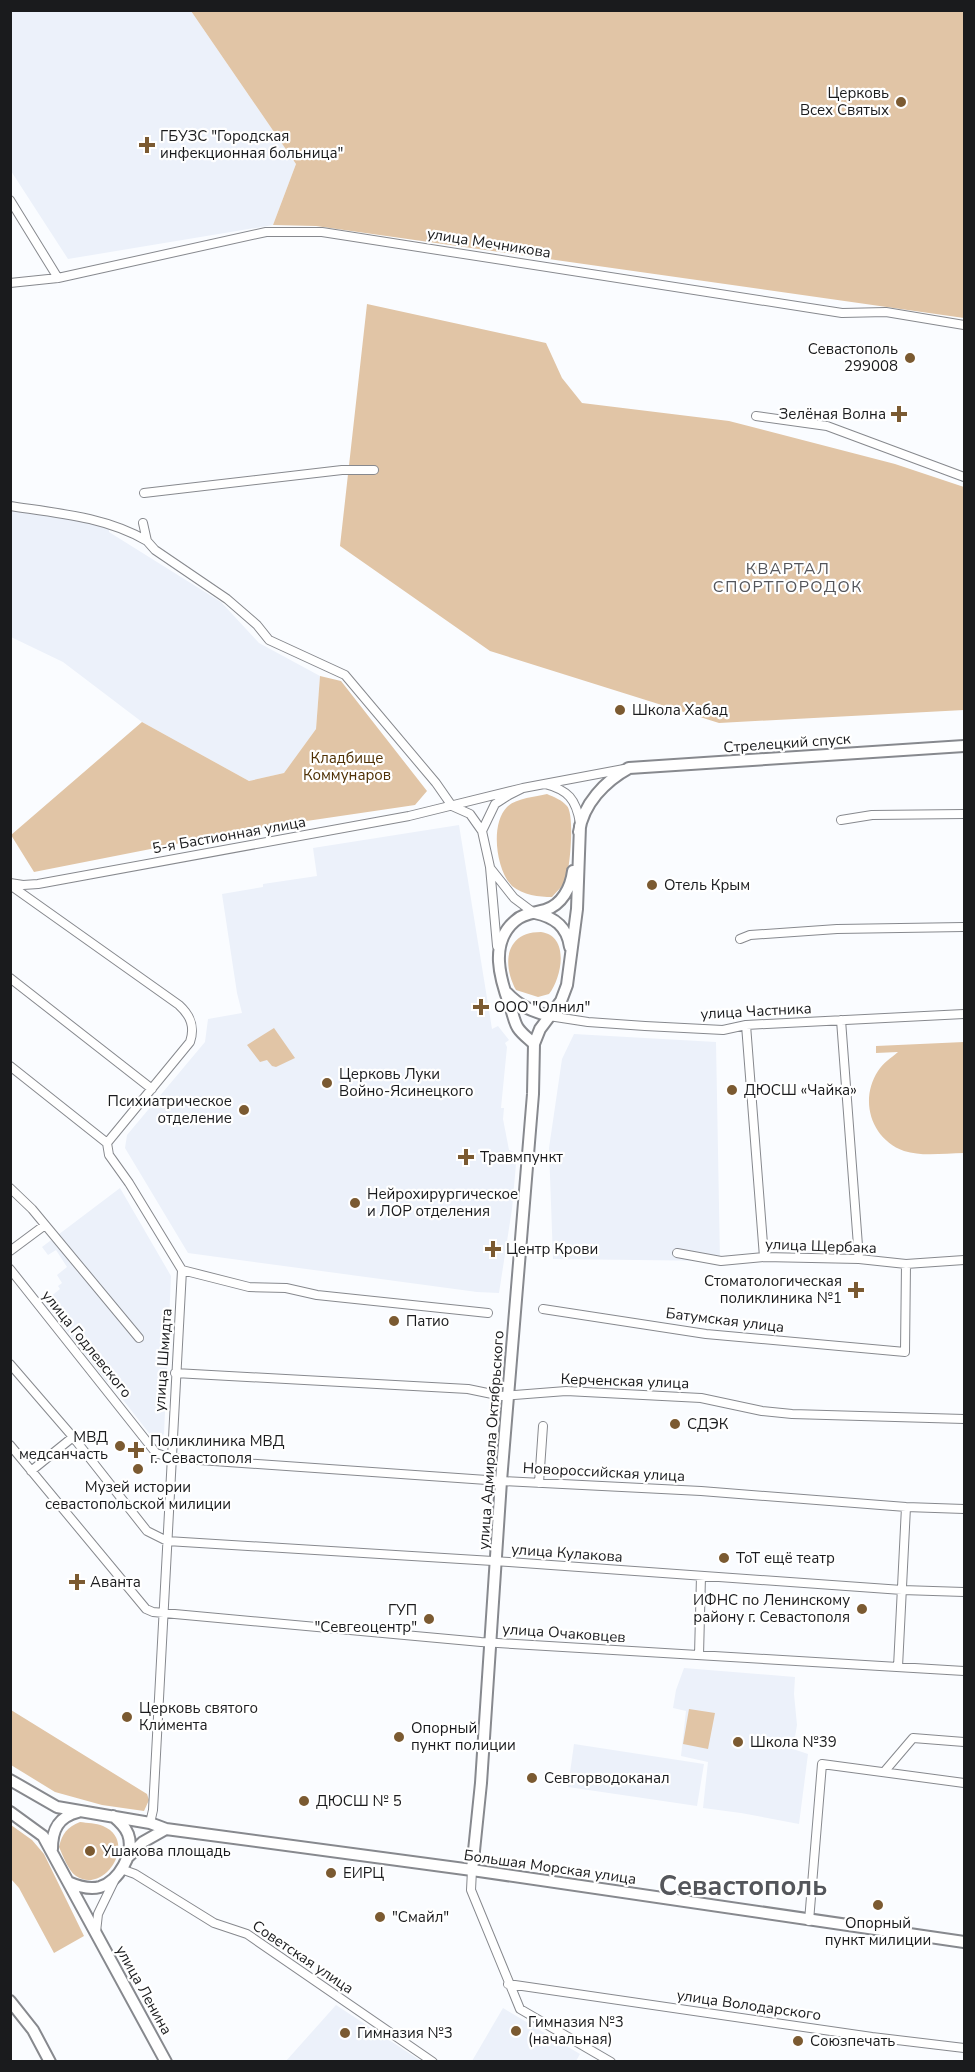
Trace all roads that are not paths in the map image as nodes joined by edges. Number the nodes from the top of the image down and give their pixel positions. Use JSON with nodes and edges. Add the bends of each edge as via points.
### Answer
{"nodes":[{"id":1,"x":10,"y":200,"type":"edge"},
{"id":2,"x":58,"y":278,"type":"junction"},
{"id":3,"x":10,"y":283,"type":"edge"},
{"id":4,"x":964,"y":325,"type":"edge"},
{"id":5,"x":756,"y":416,"type":"dead end"},
{"id":6,"x":374,"y":470,"type":"dead end"},
{"id":7,"x":964,"y":477,"type":"edge"},
{"id":8,"x":144,"y":494,"type":"dead end"},
{"id":9,"x":10,"y":506,"type":"edge"},
{"id":10,"x":143,"y":523,"type":"dead end"},
{"id":11,"x":147,"y":541,"type":"junction"},
{"id":12,"x":964,"y":746,"type":"edge"},
{"id":13,"x":629,"y":768,"type":"junction"},
{"id":14,"x":544,"y":783,"type":"junction"},
{"id":15,"x":523,"y":788,"type":"junction"},
{"id":16,"x":452,"y":806,"type":"junction"},
{"id":17,"x":964,"y":814,"type":"edge"},
{"id":18,"x":841,"y":820,"type":"dead end"},
{"id":19,"x":580,"y":826,"type":"junction"},
{"id":20,"x":482,"y":831,"type":"junction"},
{"id":21,"x":490,"y":867,"type":"junction"},
{"id":22,"x":10,"y":884,"type":"edge"},
{"id":23,"x":38,"y":884,"type":"junction"},
{"id":24,"x":38,"y":906,"type":"junction"},
{"id":25,"x":534,"y":913,"type":"junction"},
{"id":26,"x":964,"y":927,"type":"edge"},
{"id":27,"x":741,"y":939,"type":"dead end"},
{"id":28,"x":572,"y":953,"type":"junction"},
{"id":29,"x":498,"y":955,"type":"junction"},
{"id":30,"x":10,"y":978,"type":"edge"},
{"id":31,"x":503,"y":988,"type":"junction"},
{"id":32,"x":964,"y":1014,"type":"edge"},
{"id":33,"x":549,"y":1016,"type":"junction"},
{"id":34,"x":841,"y":1020,"type":"junction"},
{"id":35,"x":746,"y":1024,"type":"junction"},
{"id":36,"x":534,"y":1044,"type":"junction"},
{"id":37,"x":10,"y":1066,"type":"edge"},
{"id":38,"x":152,"y":1089,"type":"junction"},
{"id":39,"x":107,"y":1143,"type":"junction"},
{"id":40,"x":10,"y":1188,"type":"edge"},
{"id":41,"x":45,"y":1225,"type":"junction"},
{"id":42,"x":10,"y":1251,"type":"edge"},
{"id":43,"x":678,"y":1253,"type":"dead end"},
{"id":44,"x":764,"y":1257,"type":"junction"},
{"id":45,"x":859,"y":1259,"type":"junction"},
{"id":46,"x":964,"y":1260,"type":"edge"},
{"id":47,"x":906,"y":1264,"type":"junction"},
{"id":48,"x":10,"y":1269,"type":"edge"},
{"id":49,"x":182,"y":1270,"type":"junction"},
{"id":50,"x":543,"y":1309,"type":"dead end"},
{"id":51,"x":488,"y":1313,"type":"dead end"},
{"id":52,"x":139,"y":1338,"type":"dead end"},
{"id":53,"x":10,"y":1364,"type":"edge"},
{"id":54,"x":14,"y":1373,"type":"edge"},
{"id":55,"x":175,"y":1373,"type":"junction"},
{"id":56,"x":508,"y":1396,"type":"junction"},
{"id":57,"x":964,"y":1419,"type":"edge"},
{"id":58,"x":543,"y":1426,"type":"dead end"},
{"id":59,"x":73,"y":1437,"type":"junction"},
{"id":60,"x":10,"y":1446,"type":"edge"},
{"id":61,"x":171,"y":1458,"type":"junction"},
{"id":62,"x":31,"y":1471,"type":"junction"},
{"id":63,"x":501,"y":1481,"type":"junction"},
{"id":64,"x":539,"y":1482,"type":"junction"},
{"id":65,"x":906,"y":1507,"type":"junction"},
{"id":66,"x":964,"y":1509,"type":"edge"},
{"id":67,"x":167,"y":1541,"type":"junction"},
{"id":68,"x":496,"y":1562,"type":"junction"},
{"id":69,"x":701,"y":1576,"type":"junction"},
{"id":70,"x":902,"y":1590,"type":"junction"},
{"id":71,"x":964,"y":1592,"type":"edge"},
{"id":72,"x":164,"y":1613,"type":"junction"},
{"id":73,"x":491,"y":1642,"type":"junction"},
{"id":74,"x":699,"y":1655,"type":"junction"},
{"id":75,"x":898,"y":1667,"type":"junction"},
{"id":76,"x":964,"y":1671,"type":"edge"},
{"id":77,"x":964,"y":1742,"type":"edge"},
{"id":78,"x":884,"y":1772,"type":"junction"},
{"id":79,"x":10,"y":1780,"type":"edge"},
{"id":80,"x":964,"y":1783,"type":"edge"},
{"id":81,"x":81,"y":1811,"type":"junction"},
{"id":82,"x":10,"y":1812,"type":"edge"},
{"id":83,"x":113,"y":1816,"type":"junction"},
{"id":84,"x":150,"y":1823,"type":"junction"},
{"id":85,"x":166,"y":1829,"type":"junction"},
{"id":86,"x":51,"y":1851,"type":"junction"},
{"id":87,"x":128,"y":1857,"type":"junction"},
{"id":88,"x":471,"y":1870,"type":"junction"},
{"id":89,"x":119,"y":1872,"type":"junction"},
{"id":90,"x":68,"y":1882,"type":"junction"},
{"id":91,"x":808,"y":1920,"type":"junction"},
{"id":92,"x":96,"y":1934,"type":"junction"},
{"id":93,"x":964,"y":1942,"type":"edge"},
{"id":94,"x":508,"y":1984,"type":"junction"},
{"id":95,"x":10,"y":2001,"type":"edge"},
{"id":96,"x":964,"y":2048,"type":"edge"},
{"id":97,"x":50,"y":2061,"type":"edge"},
{"id":98,"x":166,"y":2061,"type":"edge"},
{"id":99,"x":433,"y":2061,"type":"edge"},
{"id":100,"x":611,"y":2061,"type":"edge"}],
"edges":[{"from":1,"to":2,"type":"street"},
{"from":2,"to":3,"type":"street","name":"улица Мечникова"},
{"from":2,"to":4,"type":"street","name":"улица Мечникова","via":[[266,232],[322,231],[842,313],[886,312]]},
{"from":5,"to":7,"type":"street","via":[[827,426]]},
{"from":6,"to":8,"type":"street","via":[[342,470]]},
{"from":9,"to":11,"type":"street","via":[[103,522]]},
{"from":10,"to":11,"type":"street"},
{"from":11,"to":16,"type":"street","via":[[237,606],[269,640],[345,675]]},
{"from":12,"to":13,"type":"main road","name":"Стрелецкий спуск"},
{"from":13,"to":14,"type":"street"},
{"from":13,"to":19,"type":"main road","name":"Стрелецкий спуск","via":[[593,797]]},
{"from":14,"to":15,"type":"street"},
{"from":14,"to":19,"type":"street","via":[[560,789],[575,802]]},
{"from":15,"to":16,"type":"street","name":"5-я Бастионная улица"},
{"from":15,"to":20,"type":"street","via":[[495,804]]},
{"from":16,"to":20,"type":"street","via":[[470,814]]},
{"from":16,"to":23,"type":"street","name":"5-я Бастионная улица"},
{"from":17,"to":18,"type":"street","via":[[872,815]]},
{"from":19,"to":25,"type":"main road","via":[[567,892],[549,909]]},
{"from":19,"to":28,"type":"main road"},
{"from":20,"to":21,"type":"street"},
{"from":21,"to":25,"type":"street","via":[[514,898]]},
{"from":21,"to":29,"type":"street"},
{"from":22,"to":23,"type":"street","name":"5-я Бастионная улица"},
{"from":22,"to":24,"type":"street"},
{"from":23,"to":24,"type":"street","via":[[32,892]]},
{"from":24,"to":38,"type":"street","via":[[179,1005],[192,1022],[190,1042]]},
{"from":25,"to":28,"type":"main road","via":[[561,925]]},
{"from":25,"to":29,"type":"main road","via":[[519,917],[507,929]]},
{"from":26,"to":27,"type":"street","via":[[750,934]]},
{"from":28,"to":33,"type":"main road","via":[[564,995]]},
{"from":29,"to":31,"type":"main road"},
{"from":30,"to":38,"type":"street"},
{"from":31,"to":33,"type":"main road","via":[[528,1010]]},
{"from":31,"to":36,"type":"main road","via":[[518,1027]]},
{"from":32,"to":34,"type":"street","name":"улица Частника"},
{"from":33,"to":35,"type":"street","name":"улица Частника","via":[[723,1030]]},
{"from":33,"to":36,"type":"main road","name":"улица Адмирала Октябрьского"},
{"from":34,"to":35,"type":"street","name":"улица Частника"},
{"from":34,"to":45,"type":"street"},
{"from":35,"to":44,"type":"street"},
{"from":36,"to":56,"type":"main road","name":"улица Адмирала Октябрьского"},
{"from":37,"to":39,"type":"street"},
{"from":38,"to":39,"type":"street"},
{"from":39,"to":49,"type":"street","via":[[109,1155]]},
{"from":40,"to":41,"type":"street"},
{"from":41,"to":42,"type":"street"},
{"from":41,"to":52,"type":"street"},
{"from":43,"to":44,"type":"street","name":"улица Щербака","via":[[721,1261]]},
{"from":44,"to":45,"type":"street","name":"улица Щербака"},
{"from":45,"to":47,"type":"street","name":"улица Щербака"},
{"from":46,"to":47,"type":"street","name":"улица Щербака"},
{"from":47,"to":50,"type":"street","name":"Батумская улица","via":[[905,1352],[705,1334]]},
{"from":48,"to":61,"type":"street","name":"улица Годлевского","via":[[156,1453]]},
{"from":49,"to":51,"type":"street","via":[[249,1287],[286,1288],[317,1295]]},
{"from":49,"to":55,"type":"street","name":"улица Шмидта"},
{"from":53,"to":54,"type":"street"},
{"from":54,"to":59,"type":"street"},
{"from":55,"to":56,"type":"street","name":"Керченская улица","via":[[468,1389]]},
{"from":55,"to":61,"type":"street","name":"улица Шмидта"},
{"from":56,"to":57,"type":"street","name":"Керченская улица","via":[[566,1391],[701,1398],[792,1414]]},
{"from":56,"to":63,"type":"main road","name":"улица Адмирала Октябрьского"},
{"from":58,"to":64,"type":"street"},
{"from":59,"to":62,"type":"street"},
{"from":59,"to":67,"type":"street","via":[[147,1531]]},
{"from":60,"to":62,"type":"street"},
{"from":61,"to":63,"type":"street","name":"Новороссийская улица"},
{"from":61,"to":67,"type":"street","name":"улица Шмидта"},
{"from":62,"to":72,"type":"street","via":[[146,1609]]},
{"from":63,"to":64,"type":"street","name":"Новороссийская улица"},
{"from":63,"to":68,"type":"main road","name":"улица Адмирала Октябрьского"},
{"from":64,"to":65,"type":"street","name":"Новороссийская улица"},
{"from":65,"to":66,"type":"street","name":"Новороссийская улица"},
{"from":65,"to":70,"type":"street"},
{"from":67,"to":68,"type":"street","name":"улица Кулакова"},
{"from":67,"to":72,"type":"street","name":"улица Шмидта"},
{"from":68,"to":69,"type":"street","name":"улица Кулакова"},
{"from":68,"to":73,"type":"main road","name":"улица Адмирала Октябрьского"},
{"from":69,"to":70,"type":"street","name":"улица Кулакова"},
{"from":69,"to":74,"type":"street"},
{"from":70,"to":71,"type":"street","name":"улица Кулакова"},
{"from":70,"to":75,"type":"street"},
{"from":72,"to":73,"type":"street","name":"улица Очаковцев"},
{"from":72,"to":84,"type":"street","name":"улица Шмидта"},
{"from":73,"to":74,"type":"street","name":"улица Очаковцев"},
{"from":73,"to":88,"type":"main road","name":"улица Адмирала Октябрьского"},
{"from":74,"to":75,"type":"street","name":"улица Очаковцев"},
{"from":75,"to":76,"type":"street","name":"улица Очаковцев"},
{"from":77,"to":78,"type":"street","via":[[913,1738]]},
{"from":78,"to":80,"type":"street"},
{"from":78,"to":91,"type":"street","via":[[822,1764]]},
{"from":79,"to":81,"type":"main road","via":[[57,1807]]},
{"from":81,"to":83,"type":"main road"},
{"from":81,"to":86,"type":"main road","via":[[58,1824]]},
{"from":82,"to":86,"type":"main road","via":[[43,1836]]},
{"from":83,"to":84,"type":"main road"},
{"from":83,"to":87,"type":"main road","via":[[128,1834]]},
{"from":84,"to":85,"type":"main road"},
{"from":85,"to":87,"type":"main road","via":[[154,1834]]},
{"from":85,"to":88,"type":"main road","name":"Большая Морская улица"},
{"from":86,"to":90,"type":"main road"},
{"from":87,"to":89,"type":"main road"},
{"from":88,"to":91,"type":"main road","name":"Большая Морская улица"},
{"from":88,"to":94,"type":"street","via":[[471,1890]]},
{"from":89,"to":90,"type":"main road","via":[[106,1884],[93,1888]]},
{"from":89,"to":92,"type":"street","via":[[98,1914]]},
{"from":89,"to":99,"type":"street","name":"Советская улица","via":[[135,1874],[214,1923],[247,1934]]},
{"from":90,"to":92,"type":"main road"},
{"from":91,"to":93,"type":"main road","name":"Большая Морская улица"},
{"from":92,"to":98,"type":"main road","name":"улица Ленина"},
{"from":94,"to":96,"type":"street","name":"улица Володарского"},
{"from":94,"to":100,"type":"street","via":[[520,2009]]},
{"from":95,"to":97,"type":"main road","via":[[33,2030]]}]}
